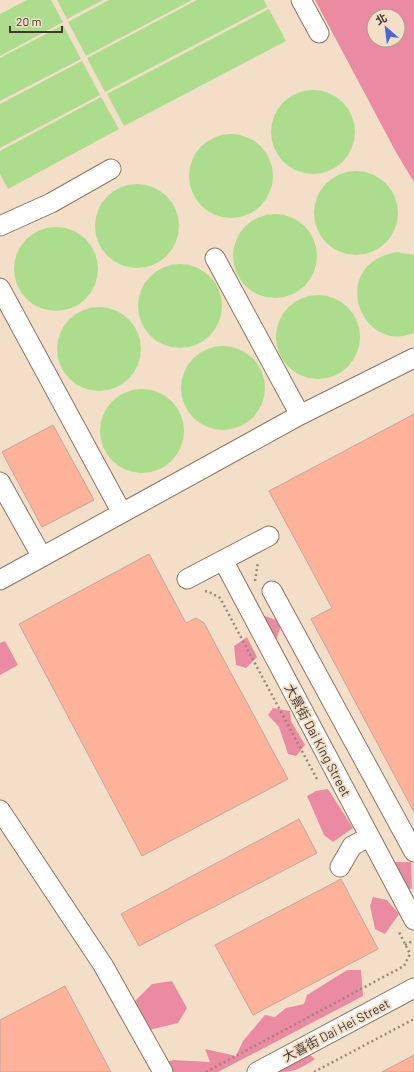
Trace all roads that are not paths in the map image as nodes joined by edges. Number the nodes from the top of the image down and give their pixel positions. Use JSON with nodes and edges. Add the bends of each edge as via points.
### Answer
{"nodes":[{"id":1,"x":301,"y":0,"type":"edge"},
{"id":2,"x":319,"y":33,"type":"dead end"},
{"id":3,"x":111,"y":169,"type":"dead end"},
{"id":4,"x":0,"y":226,"type":"edge"},
{"id":5,"x":215,"y":258,"type":"dead end"},
{"id":6,"x":0,"y":288,"type":"edge"},
{"id":7,"x":414,"y":358,"type":"edge"},
{"id":8,"x":300,"y":415,"type":"junction"},
{"id":9,"x":0,"y":482,"type":"edge"},
{"id":10,"x":122,"y":512,"type":"junction"},
{"id":11,"x":269,"y":536,"type":"dead end"},
{"id":12,"x":42,"y":557,"type":"junction"},
{"id":13,"x":223,"y":560,"type":"junction"},
{"id":14,"x":187,"y":579,"type":"dead end"},
{"id":15,"x":0,"y":580,"type":"edge"},
{"id":16,"x":272,"y":591,"type":"dead end"},
{"id":17,"x":0,"y":810,"type":"edge"},
{"id":18,"x":370,"y":837,"type":"junction"},
{"id":19,"x":414,"y":852,"type":"edge"},
{"id":20,"x":340,"y":867,"type":"dead end"},
{"id":21,"x":414,"y":920,"type":"edge"},
{"id":22,"x":414,"y":988,"type":"edge"},
{"id":23,"x":163,"y":1072,"type":"edge"},
{"id":24,"x":257,"y":1072,"type":"edge"}],
"edges":[{"from":1,"to":2,"type":"street"},
{"from":3,"to":4,"type":"street","via":[[51,203]]},
{"from":5,"to":8,"type":"street"},
{"from":6,"to":10,"type":"street"},
{"from":7,"to":8,"type":"street"},
{"from":8,"to":10,"type":"street"},
{"from":9,"to":12,"type":"street"},
{"from":10,"to":12,"type":"street"},
{"from":11,"to":13,"type":"street"},
{"from":12,"to":15,"type":"street"},
{"from":13,"to":14,"type":"street"},
{"from":13,"to":18,"type":"street","name":"大景街 Dai King Street"},
{"from":16,"to":19,"type":"street"},
{"from":17,"to":23,"type":"street","via":[[103,965]]},
{"from":18,"to":20,"type":"street","via":[[352,846]]},
{"from":18,"to":21,"type":"street","name":"大景街 Dai King Street"},
{"from":22,"to":24,"type":"street","name":"大喜街 Dai Hei Street"}]}
